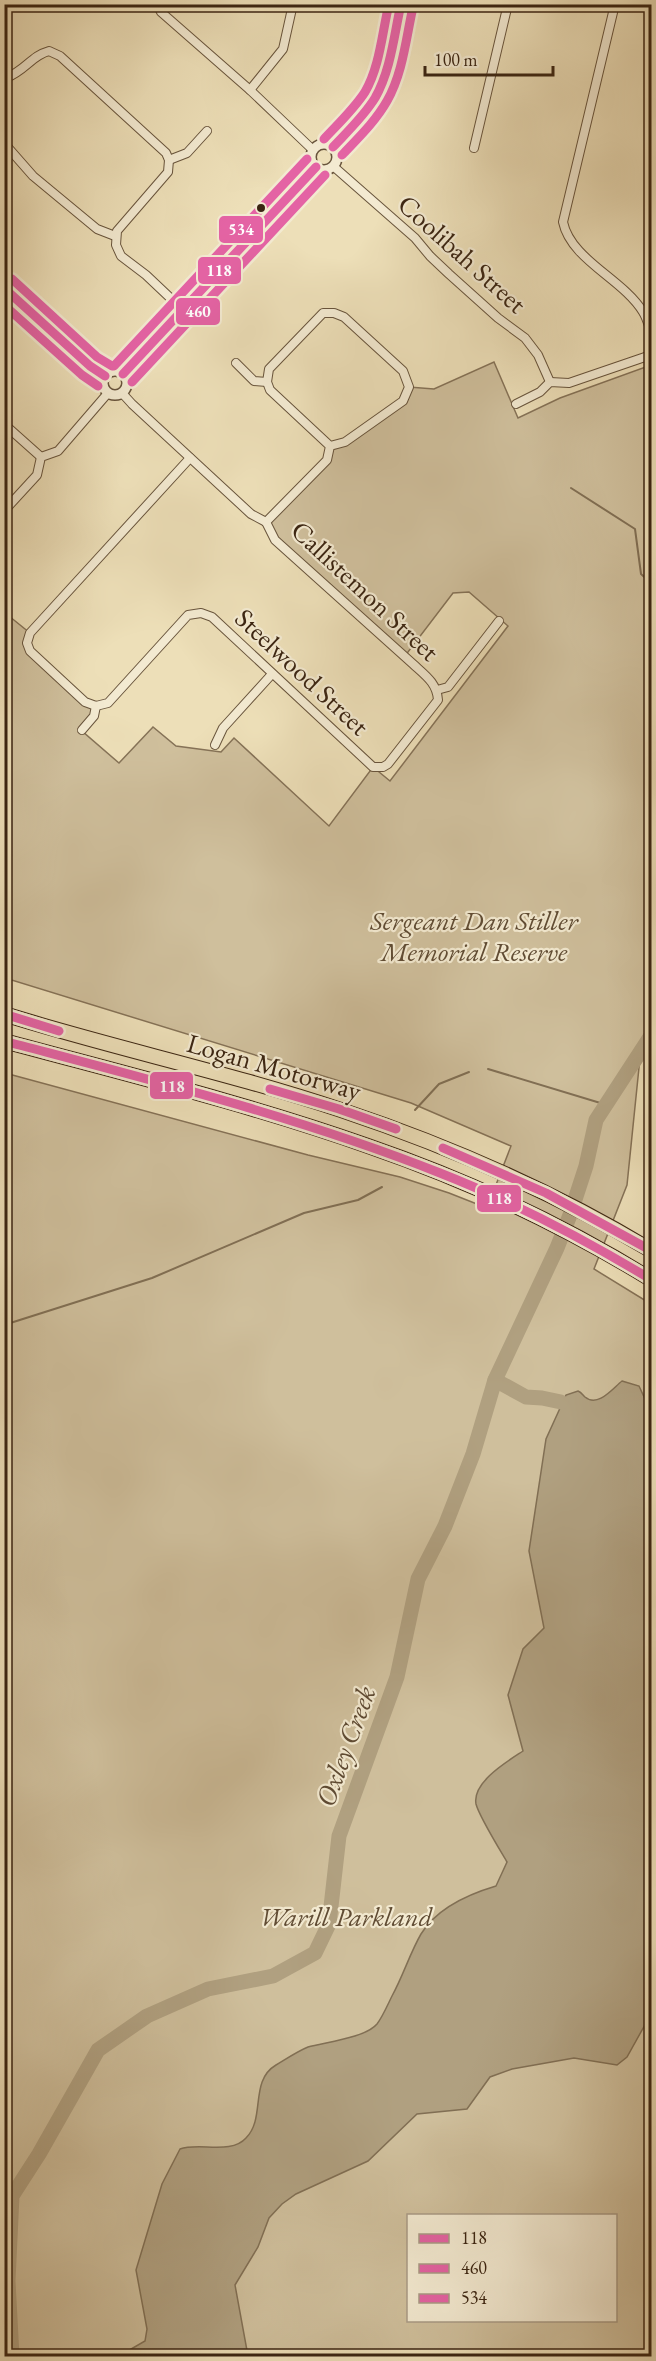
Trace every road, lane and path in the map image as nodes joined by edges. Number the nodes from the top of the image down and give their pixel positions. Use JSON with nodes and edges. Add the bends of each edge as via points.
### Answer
{"nodes":[{"id":1,"x":157,"y":4,"type":"edge"},
{"id":2,"x":293,"y":4,"type":"edge"},
{"id":3,"x":401,"y":4,"type":"edge"},
{"id":4,"x":508,"y":4,"type":"edge"},
{"id":5,"x":615,"y":4,"type":"edge"},
{"id":6,"x":5,"y":79,"type":"edge"},
{"id":7,"x":250,"y":90,"type":"junction"},
{"id":8,"x":207,"y":131,"type":"dead end"},
{"id":9,"x":4,"y":143,"type":"edge"},
{"id":10,"x":333,"y":147,"type":"junction"},
{"id":11,"x":474,"y":148,"type":"dead end"},
{"id":12,"x":313,"y":150,"type":"junction"},
{"id":13,"x":169,"y":160,"type":"junction"},
{"id":14,"x":333,"y":166,"type":"junction"},
{"id":15,"x":316,"y":167,"type":"junction"},
{"id":16,"x":115,"y":236,"type":"junction"},
{"id":17,"x":4,"y":288,"type":"edge"},
{"id":18,"x":183,"y":310,"type":"junction"},
{"id":19,"x":651,"y":334,"type":"edge"},
{"id":20,"x":651,"y":353,"type":"edge"},
{"id":21,"x":236,"y":363,"type":"dead end"},
{"id":22,"x":123,"y":374,"type":"junction"},
{"id":23,"x":105,"y":376,"type":"junction"},
{"id":24,"x":267,"y":382,"type":"junction"},
{"id":25,"x":550,"y":382,"type":"junction"},
{"id":26,"x":108,"y":393,"type":"junction"},
{"id":27,"x":123,"y":393,"type":"junction"},
{"id":28,"x":516,"y":404,"type":"dead end"},
{"id":29,"x":4,"y":424,"type":"edge"},
{"id":30,"x":330,"y":446,"type":"junction"},
{"id":31,"x":41,"y":457,"type":"junction"},
{"id":32,"x":190,"y":458,"type":"junction"},
{"id":33,"x":4,"y":511,"type":"edge"},
{"id":34,"x":266,"y":522,"type":"junction"},
{"id":35,"x":499,"y":621,"type":"dead end"},
{"id":36,"x":272,"y":674,"type":"junction"},
{"id":37,"x":437,"y":690,"type":"junction"},
{"id":38,"x":96,"y":706,"type":"junction"},
{"id":39,"x":82,"y":730,"type":"dead end"},
{"id":40,"x":215,"y":745,"type":"dead end"},
{"id":41,"x":4,"y":1014,"type":"edge"},
{"id":42,"x":4,"y":1041,"type":"edge"},
{"id":43,"x":651,"y":1251,"type":"edge"},
{"id":44,"x":651,"y":1280,"type":"edge"}],
"edges":[{"from":1,"to":7,"type":"street","via":[[160,12]]},
{"from":2,"to":7,"type":"street","via":[[283,49]]},
{"from":3,"to":10,"type":"street","via":[[378,94]]},
{"from":4,"to":11,"type":"street"},
{"from":5,"to":19,"type":"street","via":[[563,222],[567,239],[644,312]]},
{"from":6,"to":13,"type":"street","via":[[24,69],[38,54],[49,51],[60,56]]},
{"from":7,"to":12,"type":"street"},
{"from":8,"to":13,"type":"street","via":[[187,153]]},
{"from":9,"to":16,"type":"street","via":[[33,176],[97,229]]},
{"from":10,"to":12,"type":"street","via":[[322,144]]},
{"from":10,"to":14,"type":"street","via":[[337,157]]},
{"from":12,"to":15,"type":"street","via":[[311,160]]},
{"from":13,"to":16,"type":"street","via":[[168,172]]},
{"from":14,"to":15,"type":"street","via":[[326,170]]},
{"from":14,"to":25,"type":"street","name":"Coolibah Street","via":[[415,237],[429,256],[498,318],[525,338]]},
{"from":15,"to":18,"type":"street"},
{"from":16,"to":18,"type":"street","via":[[121,256]]},
{"from":17,"to":23,"type":"street"},
{"from":18,"to":22,"type":"street"},
{"from":20,"to":25,"type":"street","via":[[569,383]]},
{"from":21,"to":24,"type":"street","via":[[254,381]]},
{"from":22,"to":23,"type":"street","via":[[111,372]]},
{"from":22,"to":27,"type":"street","via":[[127,383]]},
{"from":23,"to":26,"type":"street","via":[[103,385]]},
{"from":24,"to":30,"type":"street","via":[[270,390]]},
{"from":24,"to":30,"type":"street","via":[[269,369],[322,313],[345,317],[403,371],[409,387],[403,401],[345,442]]},
{"from":25,"to":28,"type":"street"},
{"from":26,"to":27,"type":"street"},
{"from":26,"to":31,"type":"street","via":[[58,451]]},
{"from":27,"to":32,"type":"street"},
{"from":29,"to":31,"type":"street"},
{"from":30,"to":34,"type":"street","via":[[327,460]]},
{"from":31,"to":33,"type":"street","via":[[37,475]]},
{"from":32,"to":34,"type":"street"},
{"from":32,"to":38,"type":"street","via":[[30,633],[30,651],[85,702]]},
{"from":34,"to":37,"type":"street","name":"Callistemon Street","via":[[275,540]]},
{"from":35,"to":37,"type":"street","via":[[448,687]]},
{"from":36,"to":37,"type":"street","name":"Steelwood Street","via":[[373,766],[383,767],[438,700]]},
{"from":36,"to":38,"type":"street","name":"Steelwood Street","via":[[212,617],[201,613],[188,615],[108,703]]},
{"from":36,"to":40,"type":"street","via":[[223,728]]},
{"from":38,"to":39,"type":"street","name":"Steelwood Street"},
{"from":41,"to":43,"type":"highway","name":"Logan Motorway","via":[[339,1110],[415,1137],[500,1171],[614,1228]]},
{"from":42,"to":44,"type":"highway","name":"Logan Motorway","via":[[358,1142],[488,1194]]}]}
